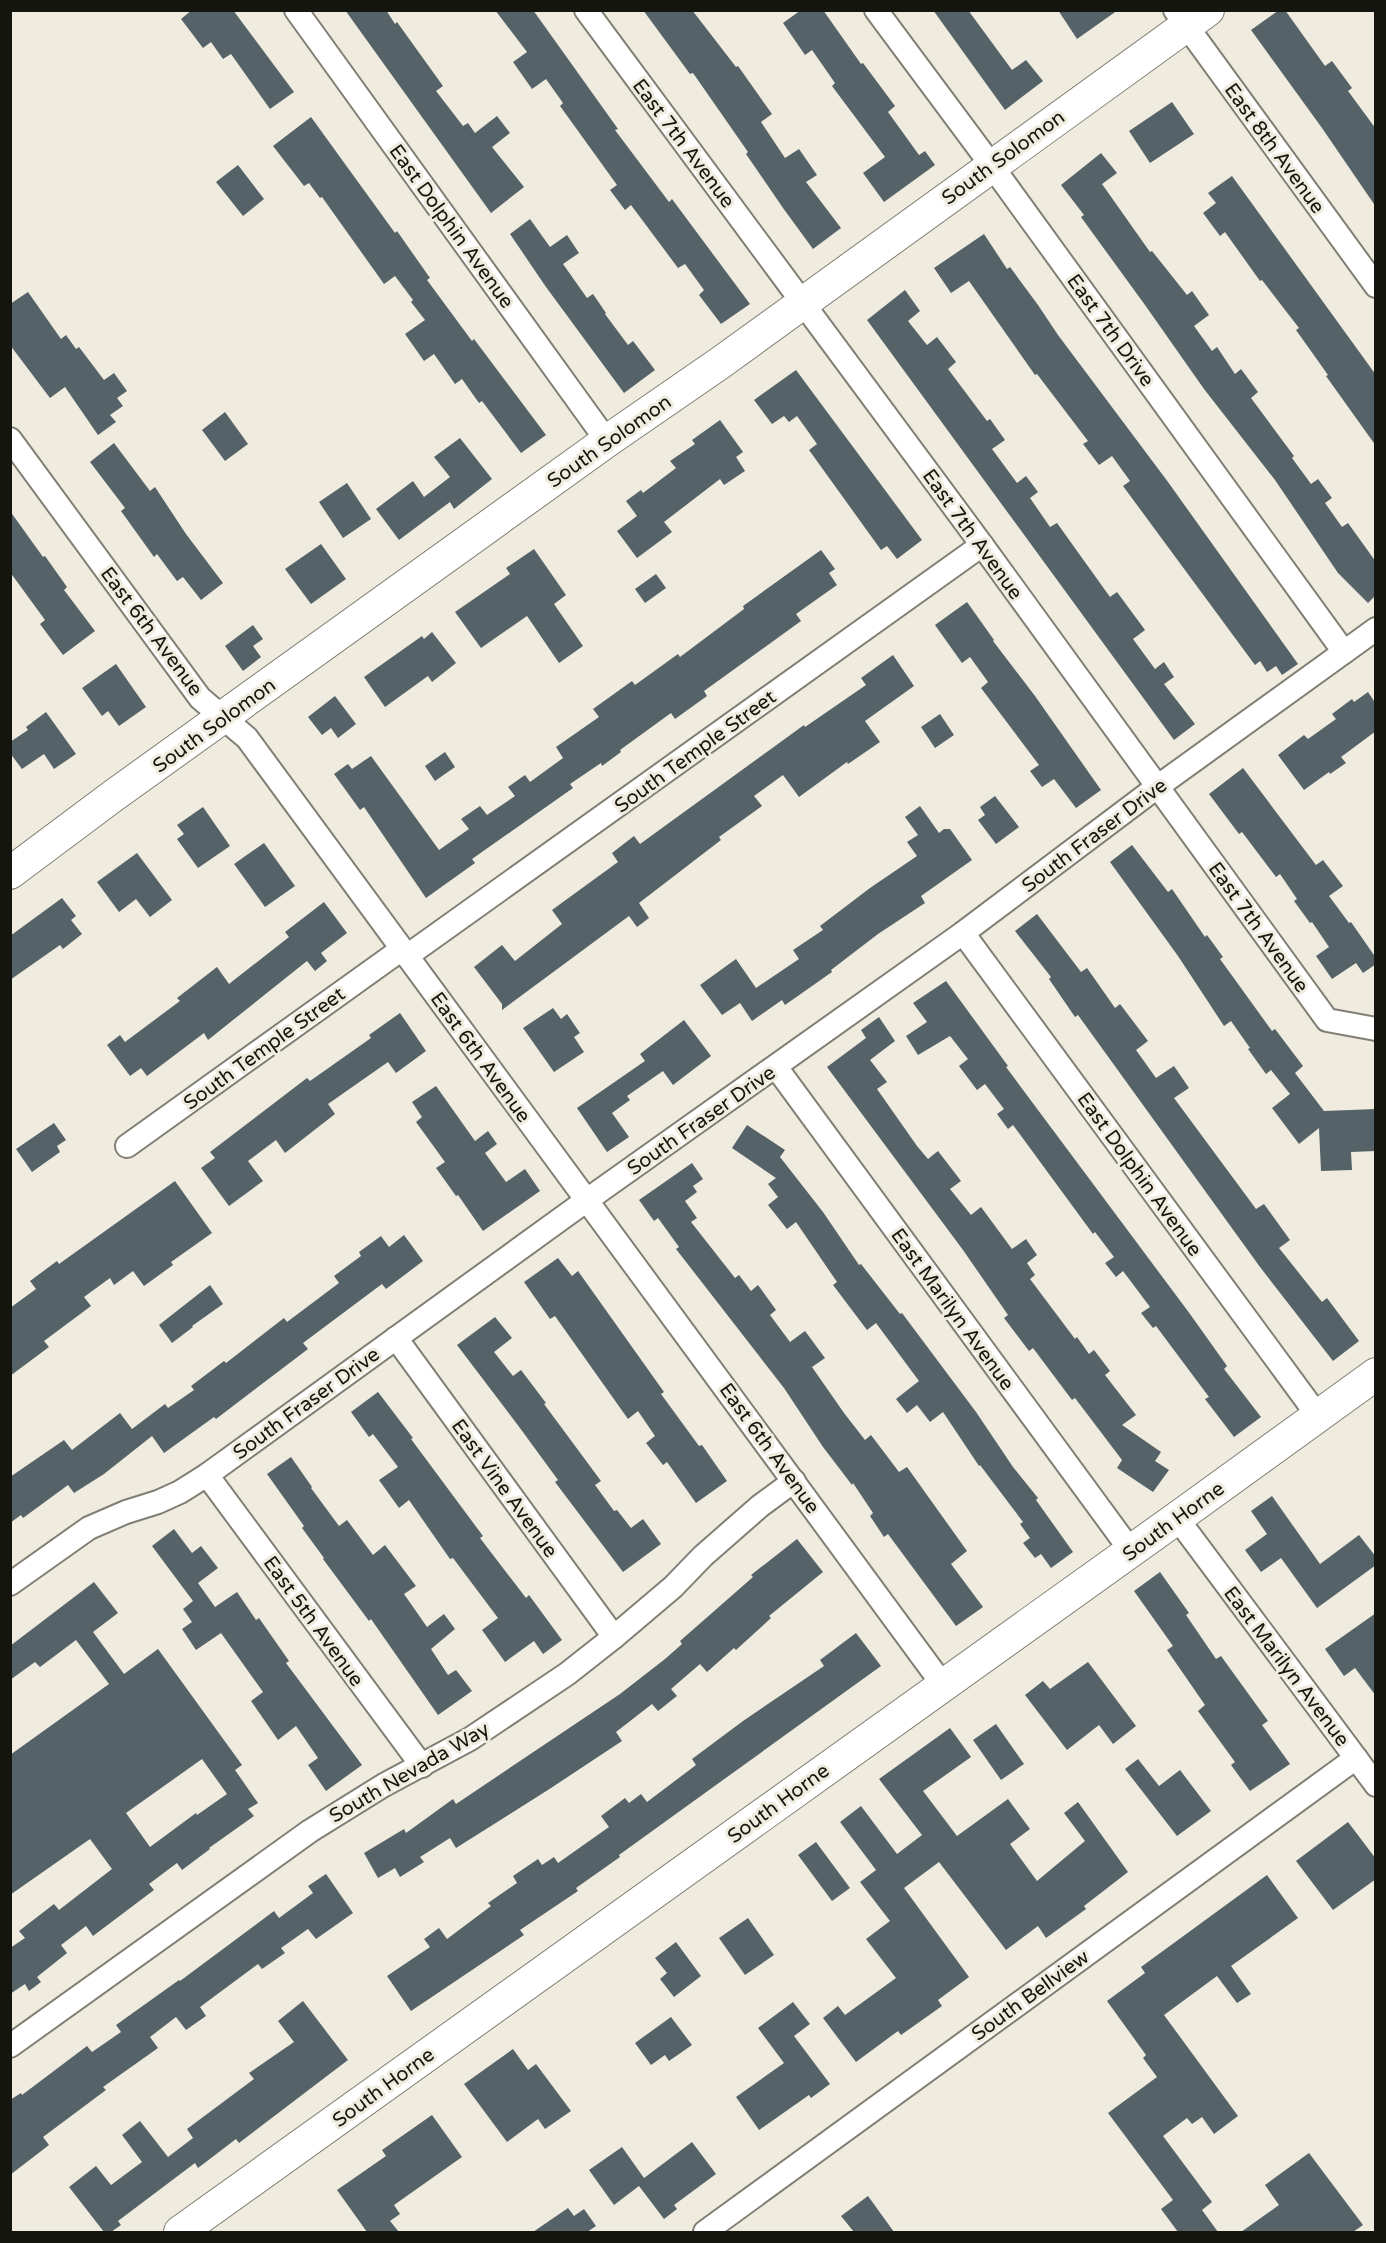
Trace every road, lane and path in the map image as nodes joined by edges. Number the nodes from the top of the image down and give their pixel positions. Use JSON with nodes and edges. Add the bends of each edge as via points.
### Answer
{"nodes":[{"id":1,"x":296,"y":10,"type":"edge"},
{"id":2,"x":586,"y":10,"type":"edge"},
{"id":3,"x":876,"y":10,"type":"edge"},
{"id":4,"x":1190,"y":16,"type":"edge"},
{"id":5,"x":992,"y":165,"type":"junction"},
{"id":6,"x":1376,"y":286,"type":"edge"},
{"id":7,"x":803,"y":303,"type":"junction"},
{"id":8,"x":10,"y":439,"type":"edge"},
{"id":9,"x":607,"y":441,"type":"junction"},
{"id":10,"x":982,"y":545,"type":"junction"},
{"id":11,"x":1376,"y":629,"type":"edge"},
{"id":12,"x":1344,"y":652,"type":"junction"},
{"id":13,"x":224,"y":718,"type":"junction"},
{"id":14,"x":1157,"y":787,"type":"junction"},
{"id":15,"x":10,"y":873,"type":"edge"},
{"id":16,"x":963,"y":933,"type":"junction"},
{"id":17,"x":405,"y":953,"type":"junction"},
{"id":18,"x":1376,"y":1029,"type":"edge"},
{"id":19,"x":776,"y":1067,"type":"junction"},
{"id":20,"x":127,"y":1146,"type":"dead end"},
{"id":21,"x":587,"y":1200,"type":"junction"},
{"id":22,"x":396,"y":1338,"type":"junction"},
{"id":23,"x":1376,"y":1374,"type":"edge"},
{"id":24,"x":1318,"y":1416,"type":"junction"},
{"id":25,"x":207,"y":1475,"type":"junction"},
{"id":26,"x":794,"y":1481,"type":"junction"},
{"id":27,"x":1177,"y":1518,"type":"junction"},
{"id":28,"x":1131,"y":1551,"type":"junction"},
{"id":29,"x":10,"y":1584,"type":"edge"},
{"id":30,"x":614,"y":1637,"type":"junction"},
{"id":31,"x":943,"y":1685,"type":"junction"},
{"id":32,"x":1356,"y":1758,"type":"junction"},
{"id":33,"x":422,"y":1766,"type":"junction"},
{"id":34,"x":1376,"y":1785,"type":"edge"},
{"id":35,"x":10,"y":2046,"type":"edge"},
{"id":36,"x":180,"y":2232,"type":"edge"},
{"id":37,"x":705,"y":2232,"type":"edge"}],
"edges":[{"from":1,"to":9,"type":"street","name":"East Dolphin Avenue"},
{"from":2,"to":7,"type":"street","name":"East 7th Avenue"},
{"from":3,"to":5,"type":"street","name":"East 7th Drive"},
{"from":4,"to":5,"type":"street","name":"South Solomon"},
{"from":4,"to":6,"type":"street","name":"East 8th Avenue"},
{"from":5,"to":7,"type":"street","name":"South Solomon"},
{"from":5,"to":12,"type":"street","name":"East 7th Drive"},
{"from":7,"to":9,"type":"street","name":"South Solomon"},
{"from":7,"to":10,"type":"street","name":"East 7th Avenue"},
{"from":8,"to":13,"type":"street","name":"East 6th Avenue","via":[[200,698]]},
{"from":9,"to":13,"type":"street","name":"South Solomon"},
{"from":10,"to":14,"type":"street","name":"East 7th Avenue"},
{"from":10,"to":17,"type":"street","name":"South Temple Street"},
{"from":11,"to":12,"type":"street","name":"South Fraser Drive"},
{"from":12,"to":14,"type":"street","name":"South Fraser Drive"},
{"from":13,"to":15,"type":"street","name":"South Solomon"},
{"from":13,"to":17,"type":"street","name":"East 6th Avenue","via":[[247,738]]},
{"from":14,"to":16,"type":"street","name":"South Fraser Drive"},
{"from":14,"to":18,"type":"street","name":"East 7th Avenue","via":[[1327,1020]]},
{"from":16,"to":19,"type":"street","name":"South Fraser Drive"},
{"from":16,"to":24,"type":"street","name":"East Dolphin Avenue"},
{"from":17,"to":20,"type":"street","name":"South Temple Street"},
{"from":17,"to":21,"type":"street","name":"East 6th Avenue"},
{"from":19,"to":21,"type":"street","name":"South Fraser Drive"},
{"from":19,"to":28,"type":"street","name":"East Marilyn Avenue"},
{"from":21,"to":22,"type":"street","name":"South Fraser Drive"},
{"from":21,"to":26,"type":"street","name":"East 6th Avenue"},
{"from":22,"to":25,"type":"street","name":"South Fraser Drive"},
{"from":22,"to":30,"type":"street","name":"East Vine Avenue"},
{"from":23,"to":24,"type":"street","name":"South Horne"},
{"from":24,"to":27,"type":"street","name":"South Horne"},
{"from":25,"to":29,"type":"street","name":"South Fraser Drive","via":[[158,1503],[89,1527]]},
{"from":25,"to":33,"type":"street","name":"East 5th Avenue"},
{"from":26,"to":30,"type":"street","name":"South Nevada Way","via":[[751,1514]]},
{"from":26,"to":31,"type":"street","name":"East 6th Avenue"},
{"from":27,"to":28,"type":"street","name":"South Horne"},
{"from":27,"to":32,"type":"street","name":"East Marilyn Avenue"},
{"from":28,"to":31,"type":"street","name":"South Horne"},
{"from":30,"to":33,"type":"street","name":"South Nevada Way","via":[[518,1708]]},
{"from":31,"to":36,"type":"street","name":"South Horne"},
{"from":32,"to":34,"type":"street","name":"East Marilyn Avenue"},
{"from":32,"to":37,"type":"street","name":"South Bellview"},
{"from":33,"to":35,"type":"street","name":"South Nevada Way","via":[[310,1831]]}]}
